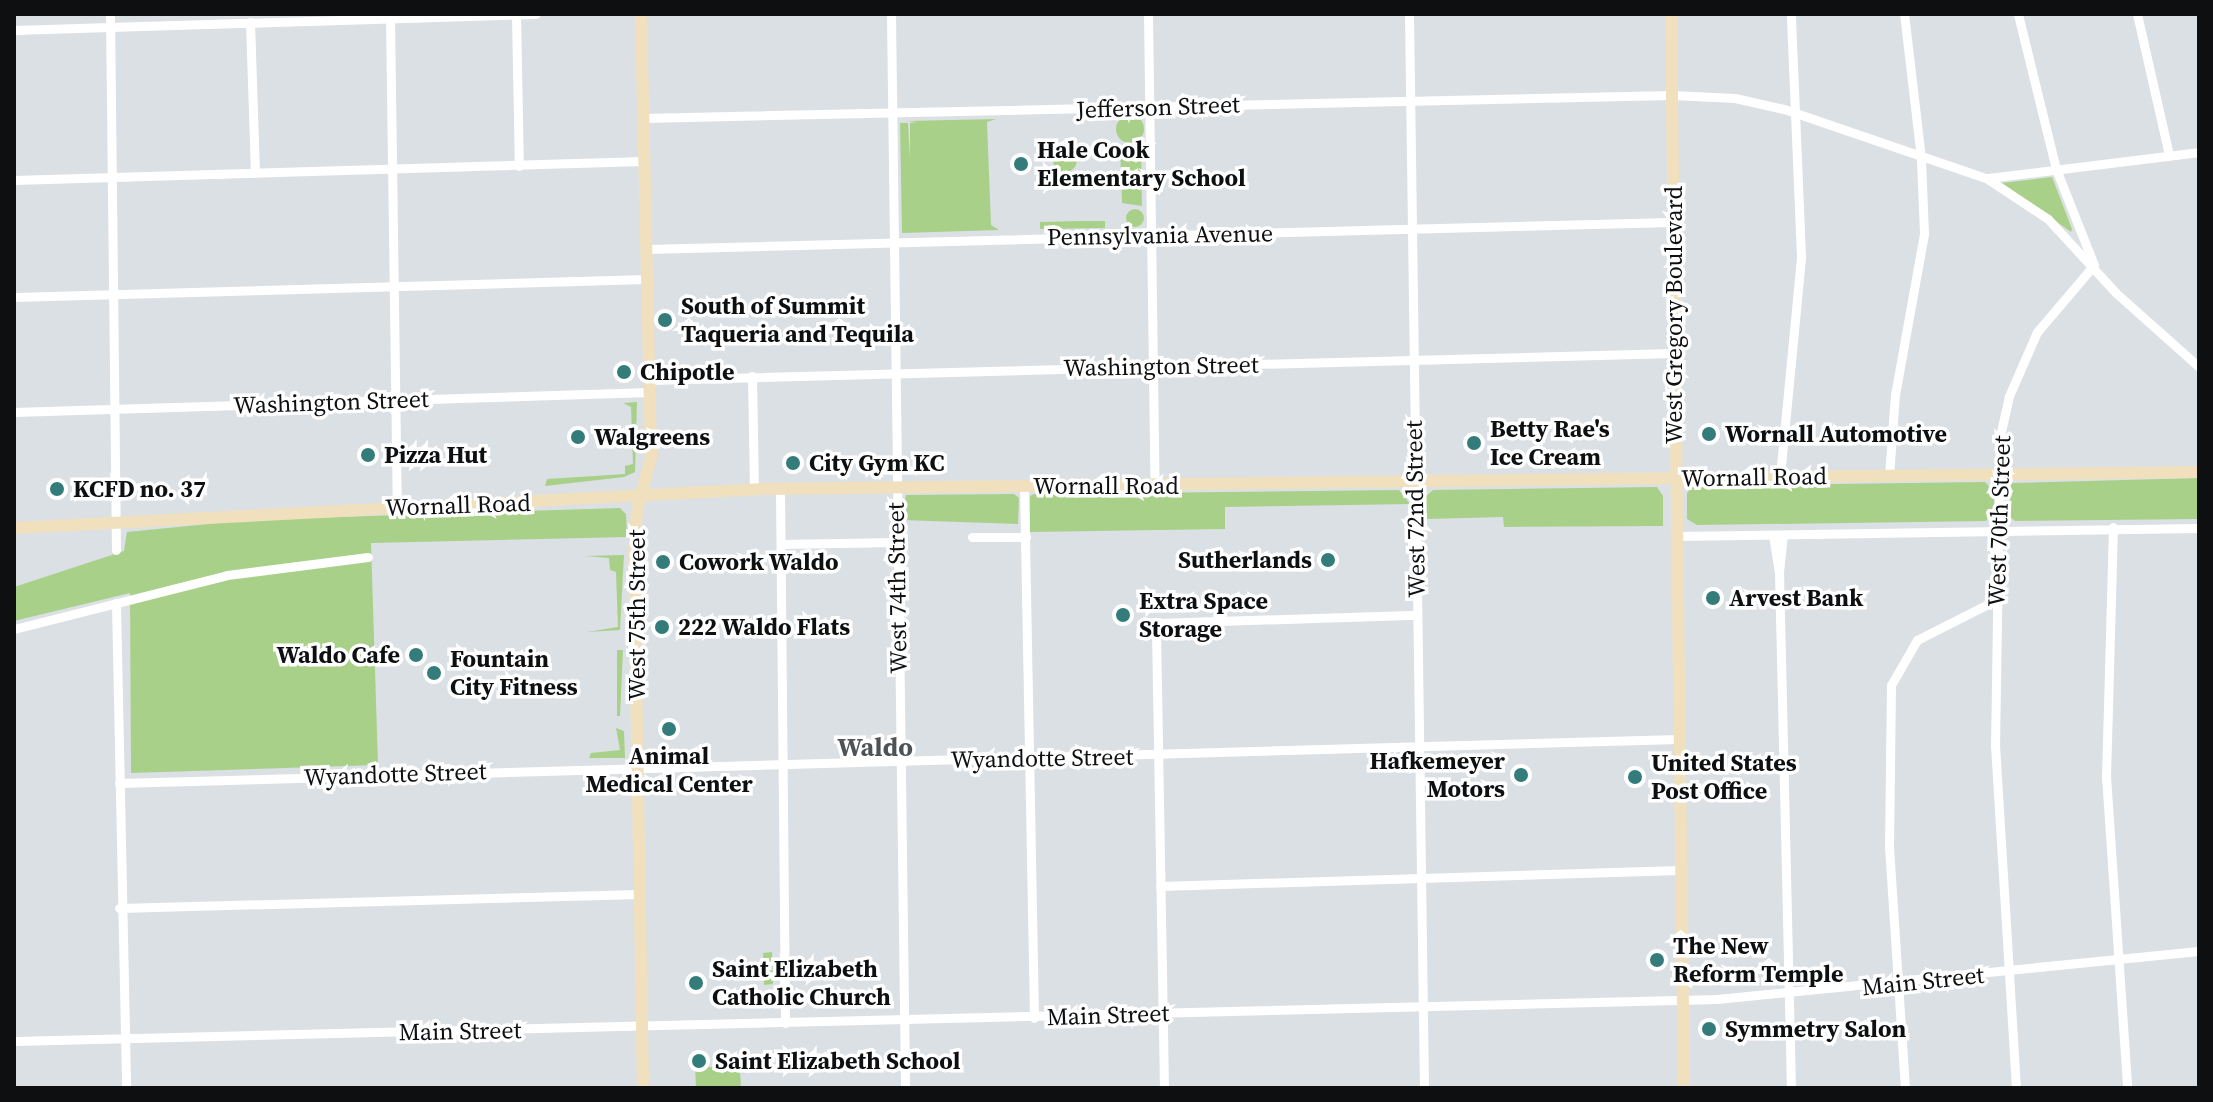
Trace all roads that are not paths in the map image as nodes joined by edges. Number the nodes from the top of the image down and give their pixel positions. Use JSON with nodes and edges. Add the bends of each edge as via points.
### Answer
{"nodes":[{"id":1,"x":110,"y":14,"type":"edge"},
{"id":2,"x":536,"y":14,"type":"edge"},
{"id":3,"x":641,"y":14,"type":"edge"},
{"id":4,"x":891,"y":14,"type":"edge"},
{"id":5,"x":1148,"y":14,"type":"edge"},
{"id":6,"x":1409,"y":14,"type":"edge"},
{"id":7,"x":1671,"y":14,"type":"edge"},
{"id":8,"x":1791,"y":14,"type":"edge"},
{"id":9,"x":1904,"y":14,"type":"edge"},
{"id":10,"x":2018,"y":14,"type":"edge"},
{"id":11,"x":2137,"y":14,"type":"edge"},
{"id":12,"x":516,"y":15,"type":"edge"},
{"id":13,"x":390,"y":18,"type":"junction"},
{"id":14,"x":250,"y":22,"type":"junction"},
{"id":15,"x":110,"y":27,"type":"junction"},
{"id":16,"x":14,"y":30,"type":"edge"},
{"id":17,"x":1672,"y":95,"type":"junction"},
{"id":18,"x":1410,"y":100,"type":"junction"},
{"id":19,"x":1149,"y":107,"type":"junction"},
{"id":20,"x":891,"y":113,"type":"junction"},
{"id":21,"x":1796,"y":114,"type":"junction"},
{"id":22,"x":643,"y":118,"type":"junction"},
{"id":23,"x":2199,"y":152,"type":"edge"},
{"id":24,"x":2169,"y":155,"type":"junction"},
{"id":25,"x":1921,"y":158,"type":"junction"},
{"id":26,"x":644,"y":161,"type":"junction"},
{"id":27,"x":519,"y":166,"type":"junction"},
{"id":28,"x":2056,"y":169,"type":"junction"},
{"id":29,"x":393,"y":170,"type":"junction"},
{"id":30,"x":255,"y":173,"type":"junction"},
{"id":31,"x":112,"y":177,"type":"junction"},
{"id":32,"x":1986,"y":178,"type":"junction"},
{"id":33,"x":14,"y":180,"type":"edge"},
{"id":34,"x":1673,"y":222,"type":"junction"},
{"id":35,"x":1412,"y":229,"type":"junction"},
{"id":36,"x":1153,"y":235,"type":"junction"},
{"id":37,"x":893,"y":242,"type":"junction"},
{"id":38,"x":646,"y":249,"type":"junction"},
{"id":39,"x":2094,"y":265,"type":"junction"},
{"id":40,"x":647,"y":279,"type":"junction"},
{"id":41,"x":396,"y":285,"type":"junction"},
{"id":42,"x":113,"y":294,"type":"junction"},
{"id":43,"x":14,"y":297,"type":"edge"},
{"id":44,"x":1674,"y":353,"type":"junction"},
{"id":45,"x":2195,"y":357,"type":"edge"},
{"id":46,"x":1413,"y":360,"type":"junction"},
{"id":47,"x":1153,"y":367,"type":"junction"},
{"id":48,"x":2199,"y":367,"type":"edge"},
{"id":49,"x":895,"y":372,"type":"junction"},
{"id":50,"x":752,"y":376,"type":"junction"},
{"id":51,"x":649,"y":386,"type":"junction"},
{"id":52,"x":396,"y":400,"type":"junction"},
{"id":53,"x":115,"y":408,"type":"junction"},
{"id":54,"x":14,"y":412,"type":"edge"},
{"id":55,"x":2199,"y":472,"type":"edge"},
{"id":56,"x":1999,"y":474,"type":"junction"},
{"id":57,"x":1780,"y":476,"type":"junction"},
{"id":58,"x":1889,"y":476,"type":"junction"},
{"id":59,"x":1675,"y":478,"type":"junction"},
{"id":60,"x":1413,"y":483,"type":"junction"},
{"id":61,"x":1024,"y":486,"type":"junction"},
{"id":62,"x":1155,"y":486,"type":"junction"},
{"id":63,"x":896,"y":487,"type":"junction"},
{"id":64,"x":780,"y":489,"type":"junction"},
{"id":65,"x":754,"y":490,"type":"junction"},
{"id":66,"x":643,"y":494,"type":"junction"},
{"id":67,"x":397,"y":507,"type":"junction"},
{"id":68,"x":116,"y":524,"type":"junction"},
{"id":69,"x":1999,"y":527,"type":"junction"},
{"id":70,"x":2113,"y":527,"type":"junction"},
{"id":71,"x":14,"y":528,"type":"edge"},
{"id":72,"x":2199,"y":528,"type":"edge"},
{"id":73,"x":1778,"y":535,"type":"junction"},
{"id":74,"x":1676,"y":536,"type":"junction"},
{"id":75,"x":972,"y":537,"type":"dead end"},
{"id":76,"x":1026,"y":537,"type":"junction"},
{"id":77,"x":896,"y":542,"type":"junction"},
{"id":78,"x":781,"y":544,"type":"junction"},
{"id":79,"x":116,"y":550,"type":"dead end"},
{"id":80,"x":368,"y":557,"type":"dead end"},
{"id":81,"x":1996,"y":600,"type":"junction"},
{"id":82,"x":116,"y":603,"type":"junction"},
{"id":83,"x":1417,"y":615,"type":"junction"},
{"id":84,"x":14,"y":629,"type":"edge"},
{"id":85,"x":1678,"y":739,"type":"junction"},
{"id":86,"x":1419,"y":746,"type":"junction"},
{"id":87,"x":1158,"y":755,"type":"junction"},
{"id":88,"x":1029,"y":758,"type":"junction"},
{"id":89,"x":900,"y":761,"type":"junction"},
{"id":90,"x":784,"y":763,"type":"junction"},
{"id":91,"x":638,"y":768,"type":"junction"},
{"id":92,"x":119,"y":783,"type":"junction"},
{"id":93,"x":1680,"y":870,"type":"junction"},
{"id":94,"x":1421,"y":877,"type":"junction"},
{"id":95,"x":1160,"y":886,"type":"junction"},
{"id":96,"x":640,"y":894,"type":"junction"},
{"id":97,"x":119,"y":908,"type":"junction"},
{"id":98,"x":2199,"y":951,"type":"edge"},
{"id":99,"x":2118,"y":959,"type":"junction"},
{"id":100,"x":2009,"y":972,"type":"junction"},
{"id":101,"x":1902,"y":984,"type":"junction"},
{"id":102,"x":1789,"y":994,"type":"junction"},
{"id":103,"x":1683,"y":999,"type":"junction"},
{"id":104,"x":1422,"y":1004,"type":"junction"},
{"id":105,"x":1163,"y":1014,"type":"junction"},
{"id":106,"x":904,"y":1018,"type":"junction"},
{"id":107,"x":1034,"y":1018,"type":"junction"},
{"id":108,"x":785,"y":1023,"type":"junction"},
{"id":109,"x":642,"y":1027,"type":"junction"},
{"id":110,"x":124,"y":1040,"type":"junction"},
{"id":111,"x":14,"y":1041,"type":"edge"},
{"id":112,"x":126,"y":1088,"type":"edge"},
{"id":113,"x":643,"y":1088,"type":"edge"},
{"id":114,"x":905,"y":1088,"type":"edge"},
{"id":115,"x":1164,"y":1088,"type":"edge"},
{"id":116,"x":1424,"y":1088,"type":"edge"},
{"id":117,"x":1684,"y":1088,"type":"edge"},
{"id":118,"x":1791,"y":1088,"type":"edge"},
{"id":119,"x":1905,"y":1088,"type":"edge"},
{"id":120,"x":2016,"y":1088,"type":"edge"},
{"id":121,"x":2127,"y":1088,"type":"edge"}],
"edges":[{"from":1,"to":15,"type":"street"},
{"from":2,"to":12,"type":"street"},
{"from":3,"to":22,"type":"main road","name":"West 75th Street"},
{"from":4,"to":20,"type":"street","name":"West 74th Street"},
{"from":5,"to":19,"type":"street"},
{"from":6,"to":18,"type":"street","name":"West 72nd Street"},
{"from":7,"to":17,"type":"main road","name":"West Gregory Boulevard"},
{"from":8,"to":21,"type":"street"},
{"from":9,"to":25,"type":"street"},
{"from":10,"to":28,"type":"street"},
{"from":11,"to":24,"type":"street"},
{"from":12,"to":13,"type":"street"},
{"from":12,"to":27,"type":"street"},
{"from":13,"to":14,"type":"street"},
{"from":13,"to":29,"type":"street"},
{"from":14,"to":15,"type":"street"},
{"from":14,"to":30,"type":"street"},
{"from":15,"to":16,"type":"street"},
{"from":15,"to":31,"type":"street"},
{"from":17,"to":18,"type":"street","name":"Jefferson Street"},
{"from":17,"to":21,"type":"street","name":"Jefferson Street","via":[[1735,98]]},
{"from":17,"to":34,"type":"main road","name":"West Gregory Boulevard"},
{"from":18,"to":19,"type":"street","name":"Jefferson Street"},
{"from":18,"to":35,"type":"street","name":"West 72nd Street"},
{"from":19,"to":20,"type":"street","name":"Jefferson Street"},
{"from":19,"to":36,"type":"street"},
{"from":20,"to":22,"type":"street","name":"Jefferson Street"},
{"from":20,"to":37,"type":"street","name":"West 74th Street"},
{"from":21,"to":25,"type":"street","name":"Jefferson Street"},
{"from":21,"to":57,"type":"street","via":[[1801,256]]},
{"from":22,"to":26,"type":"main road","name":"West 75th Street"},
{"from":23,"to":24,"type":"street"},
{"from":24,"to":28,"type":"street"},
{"from":25,"to":32,"type":"street","name":"Jefferson Street"},
{"from":25,"to":58,"type":"street","via":[[1921,261],[1895,395]]},
{"from":26,"to":27,"type":"street"},
{"from":26,"to":38,"type":"main road","name":"West 75th Street"},
{"from":27,"to":29,"type":"street"},
{"from":28,"to":32,"type":"street"},
{"from":28,"to":39,"type":"street"},
{"from":29,"to":30,"type":"street"},
{"from":29,"to":41,"type":"street"},
{"from":30,"to":31,"type":"street"},
{"from":31,"to":33,"type":"street"},
{"from":31,"to":42,"type":"street"},
{"from":32,"to":39,"type":"street","via":[[2048,219]]},
{"from":34,"to":35,"type":"street","name":"Pennsylvania Avenue"},
{"from":34,"to":44,"type":"main road","name":"West Gregory Boulevard"},
{"from":35,"to":36,"type":"street","name":"Pennsylvania Avenue"},
{"from":35,"to":46,"type":"street","name":"West 72nd Street"},
{"from":36,"to":37,"type":"street","name":"Pennsylvania Avenue"},
{"from":36,"to":47,"type":"street"},
{"from":37,"to":38,"type":"street","name":"Pennsylvania Avenue"},
{"from":37,"to":49,"type":"street","name":"West 74th Street"},
{"from":38,"to":40,"type":"main road","name":"West 75th Street"},
{"from":39,"to":45,"type":"street","via":[[2116,293]]},
{"from":39,"to":56,"type":"street","name":"West 70th Street","via":[[2054,309],[2022,362],[2000,436]]},
{"from":40,"to":41,"type":"street"},
{"from":40,"to":51,"type":"main road","name":"West 75th Street"},
{"from":41,"to":42,"type":"street"},
{"from":41,"to":52,"type":"street"},
{"from":42,"to":43,"type":"street"},
{"from":42,"to":53,"type":"street"},
{"from":44,"to":46,"type":"street","name":"Washington Street"},
{"from":44,"to":59,"type":"main road","name":"West Gregory Boulevard"},
{"from":45,"to":48,"type":"street"},
{"from":46,"to":47,"type":"street","name":"Washington Street"},
{"from":46,"to":60,"type":"street","name":"West 72nd Street"},
{"from":47,"to":49,"type":"street","name":"Washington Street"},
{"from":47,"to":62,"type":"street"},
{"from":49,"to":50,"type":"street","name":"Washington Street"},
{"from":49,"to":63,"type":"street","name":"West 74th Street"},
{"from":50,"to":51,"type":"street","name":"Washington Street"},
{"from":50,"to":65,"type":"street"},
{"from":51,"to":52,"type":"street","name":"Washington Street"},
{"from":51,"to":66,"type":"main road","name":"West 75th Street","via":[[651,458]]},
{"from":52,"to":53,"type":"street","name":"Washington Street"},
{"from":52,"to":67,"type":"street"},
{"from":53,"to":54,"type":"street","name":"Washington Street"},
{"from":53,"to":68,"type":"street"},
{"from":55,"to":56,"type":"main road","name":"Wornall Road"},
{"from":56,"to":58,"type":"main road","name":"Wornall Road"},
{"from":56,"to":69,"type":"street","name":"West 70th Street"},
{"from":57,"to":58,"type":"main road","name":"Wornall Road"},
{"from":57,"to":59,"type":"main road","name":"Wornall Road"},
{"from":59,"to":60,"type":"main road","name":"Wornall Road"},
{"from":59,"to":74,"type":"main road","name":"West Gregory Boulevard"},
{"from":60,"to":62,"type":"main road","name":"Wornall Road"},
{"from":60,"to":83,"type":"street","name":"West 72nd Street"},
{"from":61,"to":62,"type":"main road","name":"Wornall Road"},
{"from":61,"to":63,"type":"main road","name":"Wornall Road"},
{"from":61,"to":76,"type":"street"},
{"from":63,"to":64,"type":"main road","name":"Wornall Road"},
{"from":63,"to":77,"type":"street","name":"West 74th Street"},
{"from":64,"to":65,"type":"main road","name":"Wornall Road"},
{"from":64,"to":78,"type":"street"},
{"from":65,"to":66,"type":"main road","name":"Wornall Road"},
{"from":66,"to":67,"type":"main road","name":"Wornall Road"},
{"from":66,"to":91,"type":"main road","name":"West 75th Street","via":[[634,554]]},
{"from":67,"to":68,"type":"main road","name":"Wornall Road"},
{"from":68,"to":71,"type":"main road","name":"Wornall Road"},
{"from":68,"to":79,"type":"street"},
{"from":69,"to":70,"type":"street"},
{"from":69,"to":73,"type":"street"},
{"from":69,"to":81,"type":"street","name":"West 70th Street"},
{"from":70,"to":72,"type":"street"},
{"from":70,"to":99,"type":"street","via":[[2106,776]]},
{"from":73,"to":74,"type":"street"},
{"from":73,"to":102,"type":"street"},
{"from":74,"to":85,"type":"main road","name":"West Gregory Boulevard"},
{"from":75,"to":76,"type":"street"},
{"from":76,"to":88,"type":"street"},
{"from":77,"to":78,"type":"street"},
{"from":77,"to":89,"type":"street","name":"West 74th Street"},
{"from":78,"to":90,"type":"street"},
{"from":80,"to":82,"type":"street","via":[[227,575]]},
{"from":81,"to":100,"type":"street","name":"West 70th Street","via":[[1995,747]]},
{"from":81,"to":101,"type":"street","via":[[1917,640],[1891,685],[1889,848]]},
{"from":82,"to":84,"type":"street"},
{"from":82,"to":92,"type":"street"},
{"from":83,"to":86,"type":"street","name":"West 72nd Street"},
{"from":83,"to":87,"type":"street","via":[[1156,623]]},
{"from":85,"to":86,"type":"street","name":"Wyandotte Street"},
{"from":85,"to":93,"type":"main road","name":"West Gregory Boulevard"},
{"from":86,"to":87,"type":"street","name":"Wyandotte Street"},
{"from":86,"to":94,"type":"street","name":"West 72nd Street"},
{"from":87,"to":88,"type":"street","name":"Wyandotte Street"},
{"from":87,"to":95,"type":"street"},
{"from":88,"to":89,"type":"street","name":"Wyandotte Street"},
{"from":88,"to":107,"type":"street"},
{"from":89,"to":90,"type":"street","name":"Wyandotte Street"},
{"from":89,"to":106,"type":"street","name":"West 74th Street"},
{"from":90,"to":91,"type":"street","name":"Wyandotte Street"},
{"from":90,"to":108,"type":"street"},
{"from":91,"to":92,"type":"street","name":"Wyandotte Street"},
{"from":91,"to":96,"type":"main road","name":"West 75th Street"},
{"from":92,"to":97,"type":"street"},
{"from":93,"to":94,"type":"street"},
{"from":93,"to":103,"type":"main road","name":"West Gregory Boulevard"},
{"from":94,"to":95,"type":"street"},
{"from":94,"to":104,"type":"street","name":"West 72nd Street"},
{"from":95,"to":105,"type":"street"},
{"from":96,"to":97,"type":"street"},
{"from":96,"to":109,"type":"main road","name":"West 75th Street"},
{"from":97,"to":110,"type":"street"},
{"from":98,"to":99,"type":"street","name":"Main Street"},
{"from":99,"to":100,"type":"street","name":"Main Street"},
{"from":99,"to":121,"type":"street"},
{"from":100,"to":101,"type":"street","name":"Main Street"},
{"from":100,"to":120,"type":"street","name":"West 70th Street"},
{"from":101,"to":102,"type":"street","name":"Main Street"},
{"from":101,"to":119,"type":"street"},
{"from":102,"to":103,"type":"street","name":"Main Street"},
{"from":102,"to":118,"type":"street"},
{"from":103,"to":104,"type":"street","name":"Main Street"},
{"from":103,"to":117,"type":"main road","name":"West Gregory Boulevard"},
{"from":104,"to":105,"type":"street","name":"Main Street"},
{"from":104,"to":116,"type":"street","name":"West 72nd Street"},
{"from":105,"to":107,"type":"street","name":"Main Street"},
{"from":105,"to":115,"type":"street"},
{"from":106,"to":107,"type":"street","name":"Main Street"},
{"from":106,"to":108,"type":"street","name":"Main Street"},
{"from":106,"to":114,"type":"street","name":"West 74th Street"},
{"from":108,"to":109,"type":"street","name":"Main Street"},
{"from":109,"to":110,"type":"street","name":"Main Street"},
{"from":109,"to":113,"type":"main road","name":"West 75th Street"},
{"from":110,"to":111,"type":"street","name":"Main Street"},
{"from":110,"to":112,"type":"street"}]}
